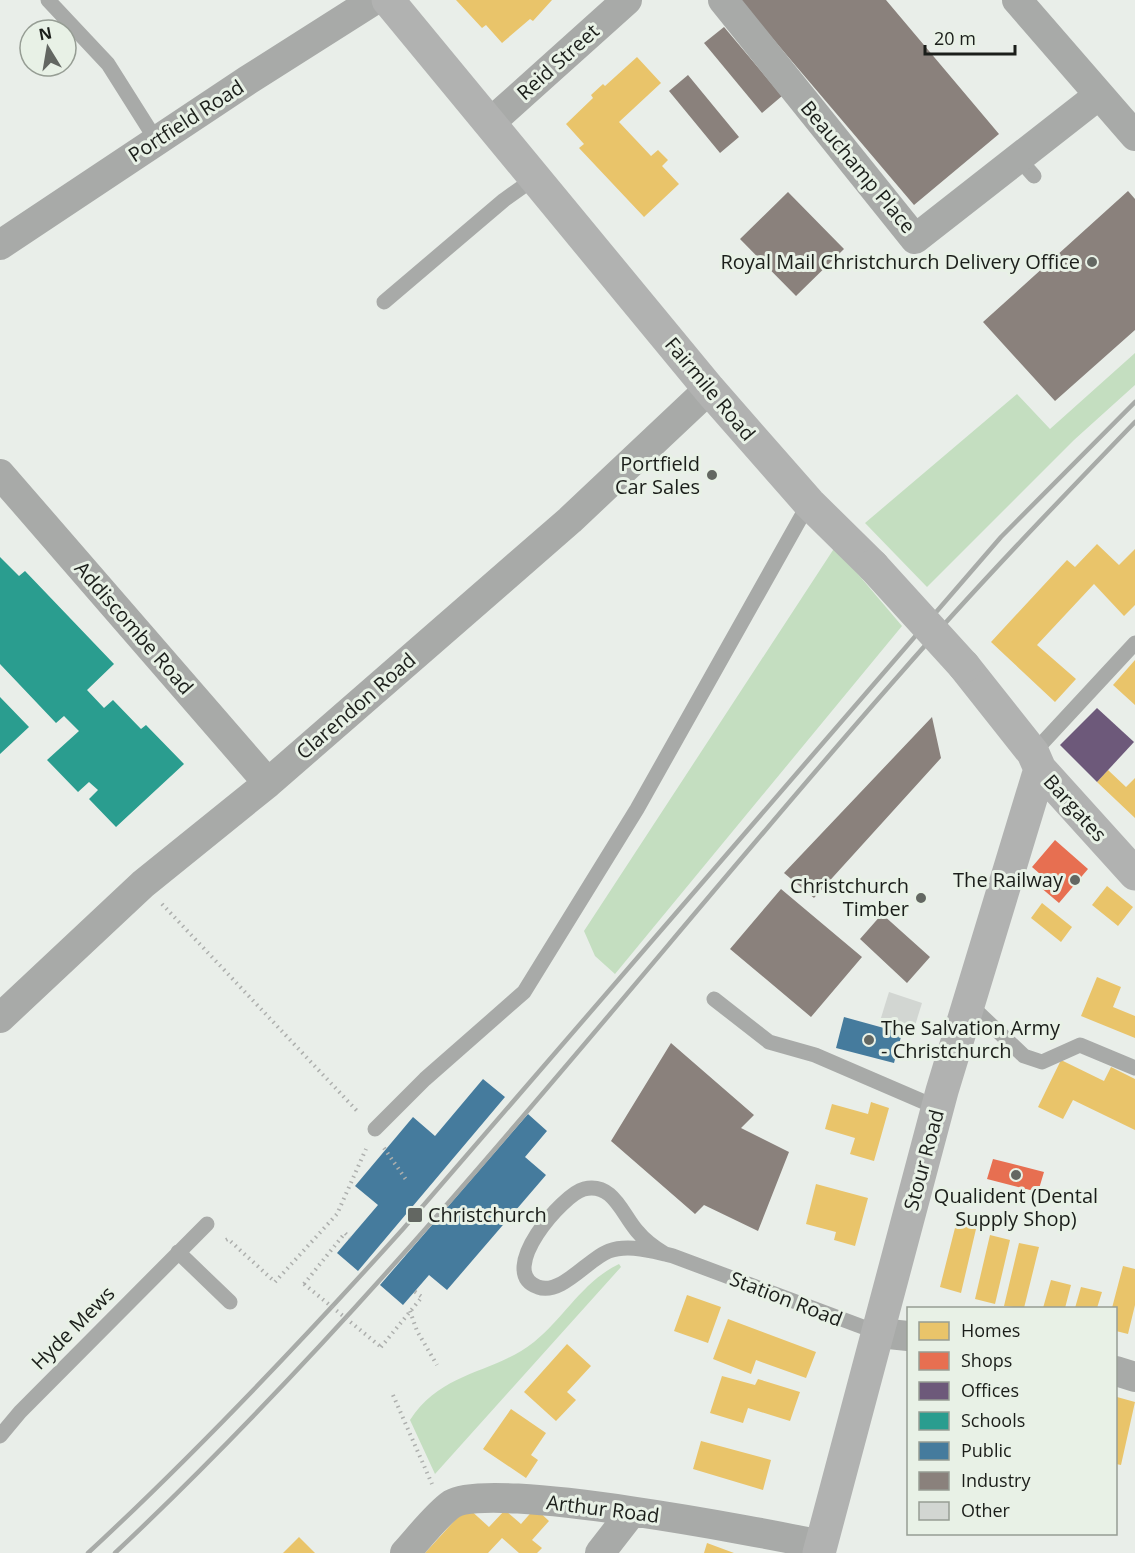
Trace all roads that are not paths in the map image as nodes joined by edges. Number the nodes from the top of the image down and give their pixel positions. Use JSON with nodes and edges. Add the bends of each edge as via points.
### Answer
{"nodes":[{"id":1,"x":48,"y":0,"type":"edge"},
{"id":2,"x":374,"y":0,"type":"edge"},
{"id":3,"x":388,"y":0,"type":"edge"},
{"id":4,"x":627,"y":0,"type":"edge"},
{"id":5,"x":723,"y":0,"type":"edge"},
{"id":6,"x":1017,"y":0,"type":"edge"},
{"id":7,"x":1099,"y":95,"type":"junction"},
{"id":8,"x":490,"y":123,"type":"junction"},
{"id":9,"x":1135,"y":136,"type":"edge"},
{"id":10,"x":156,"y":140,"type":"junction"},
{"id":11,"x":535,"y":178,"type":"junction"},
{"id":12,"x":0,"y":245,"type":"edge"},
{"id":13,"x":384,"y":302,"type":"dead end"},
{"id":14,"x":709,"y":389,"type":"junction"},
{"id":15,"x":0,"y":474,"type":"edge"},
{"id":16,"x":809,"y":503,"type":"junction"},
{"id":17,"x":1135,"y":643,"type":"edge"},
{"id":18,"x":1036,"y":761,"type":"junction"},
{"id":19,"x":268,"y":783,"type":"junction"},
{"id":20,"x":1135,"y":874,"type":"edge"},
{"id":21,"x":714,"y":999,"type":"dead end"},
{"id":22,"x":968,"y":1003,"type":"junction"},
{"id":23,"x":0,"y":1018,"type":"edge"},
{"id":24,"x":1135,"y":1068,"type":"edge"},
{"id":25,"x":938,"y":1108,"type":"junction"},
{"id":26,"x":375,"y":1129,"type":"road end"},
{"id":27,"x":207,"y":1224,"type":"dead end"},
{"id":28,"x":178,"y":1252,"type":"junction"},
{"id":29,"x":665,"y":1254,"type":"junction"},
{"id":30,"x":230,"y":1302,"type":"dead end"},
{"id":31,"x":894,"y":1335,"type":"edge"},
{"id":32,"x":1117,"y":1371,"type":"edge"},
{"id":33,"x":1135,"y":1377,"type":"edge"},
{"id":34,"x":0,"y":1436,"type":"edge"},
{"id":35,"x":631,"y":1513,"type":"junction"},
{"id":36,"x":820,"y":1549,"type":"edge"},
{"id":37,"x":405,"y":1553,"type":"edge"},
{"id":38,"x":600,"y":1553,"type":"edge"}],
"edges":[{"from":1,"to":10,"type":"lane","via":[[108,64]]},
{"from":2,"to":10,"type":"street","name":"Portfield Road"},
{"from":3,"to":8,"type":"main road","name":"Fairmile Road"},
{"from":4,"to":8,"type":"street","name":"Reid Street"},
{"from":5,"to":7,"type":"street","name":"Beauchamp Place","via":[[915,239],[1026,167]]},
{"from":6,"to":7,"type":"street"},
{"from":7,"to":9,"type":"street"},
{"from":8,"to":11,"type":"main road","name":"Fairmile Road"},
{"from":10,"to":12,"type":"street","name":"Portfield Road"},
{"from":11,"to":13,"type":"lane"},
{"from":11,"to":14,"type":"main road","name":"Fairmile Road"},
{"from":14,"to":16,"type":"main road","name":"Fairmile Road"},
{"from":14,"to":19,"type":"street","name":"Clarendon Road","via":[[570,520]]},
{"from":15,"to":19,"type":"street","name":"Addiscombe Road"},
{"from":16,"to":18,"type":"main road","name":"Fairmile Road","bridge":true,"via":[[964,666]]},
{"from":16,"to":26,"type":"lane","via":[[637,809],[524,992]]},
{"from":17,"to":18,"type":"lane"},
{"from":18,"to":20,"type":"main road","name":"Bargates"},
{"from":18,"to":22,"type":"main road","name":"Stour Road"},
{"from":19,"to":23,"type":"street","name":"Clarendon Road","via":[[143,884]]},
{"from":21,"to":25,"type":"lane","via":[[769,1042],[815,1055]]},
{"from":22,"to":24,"type":"lane","via":[[1024,1056],[1042,1062],[1080,1045]]},
{"from":22,"to":25,"type":"main road","name":"Stour Road"},
{"from":25,"to":31,"type":"main road","name":"Stour Road"},
{"from":27,"to":28,"type":"lane","name":"Hyde Mews"},
{"from":28,"to":30,"type":"lane"},
{"from":28,"to":34,"type":"lane","name":"Hyde Mews"},
{"from":29,"to":29,"type":"lane","name":"Station Road","via":[[622,1248],[610,1251],[567,1281],[548,1288],[537,1287],[524,1272],[524,1257],[531,1241],[573,1194],[584,1189],[609,1193],[643,1238]]},
{"from":29,"to":31,"type":"lane","name":"Station Road"},
{"from":31,"to":36,"type":"main road","name":"Stour Road"},
{"from":32,"to":33,"type":"street"},
{"from":35,"to":36,"type":"street","name":"Arthur Road","via":[[696,1521]]},
{"from":35,"to":37,"type":"street","name":"Arthur Road","via":[[554,1502],[484,1498],[453,1503]]},
{"from":35,"to":38,"type":"street"}]}
